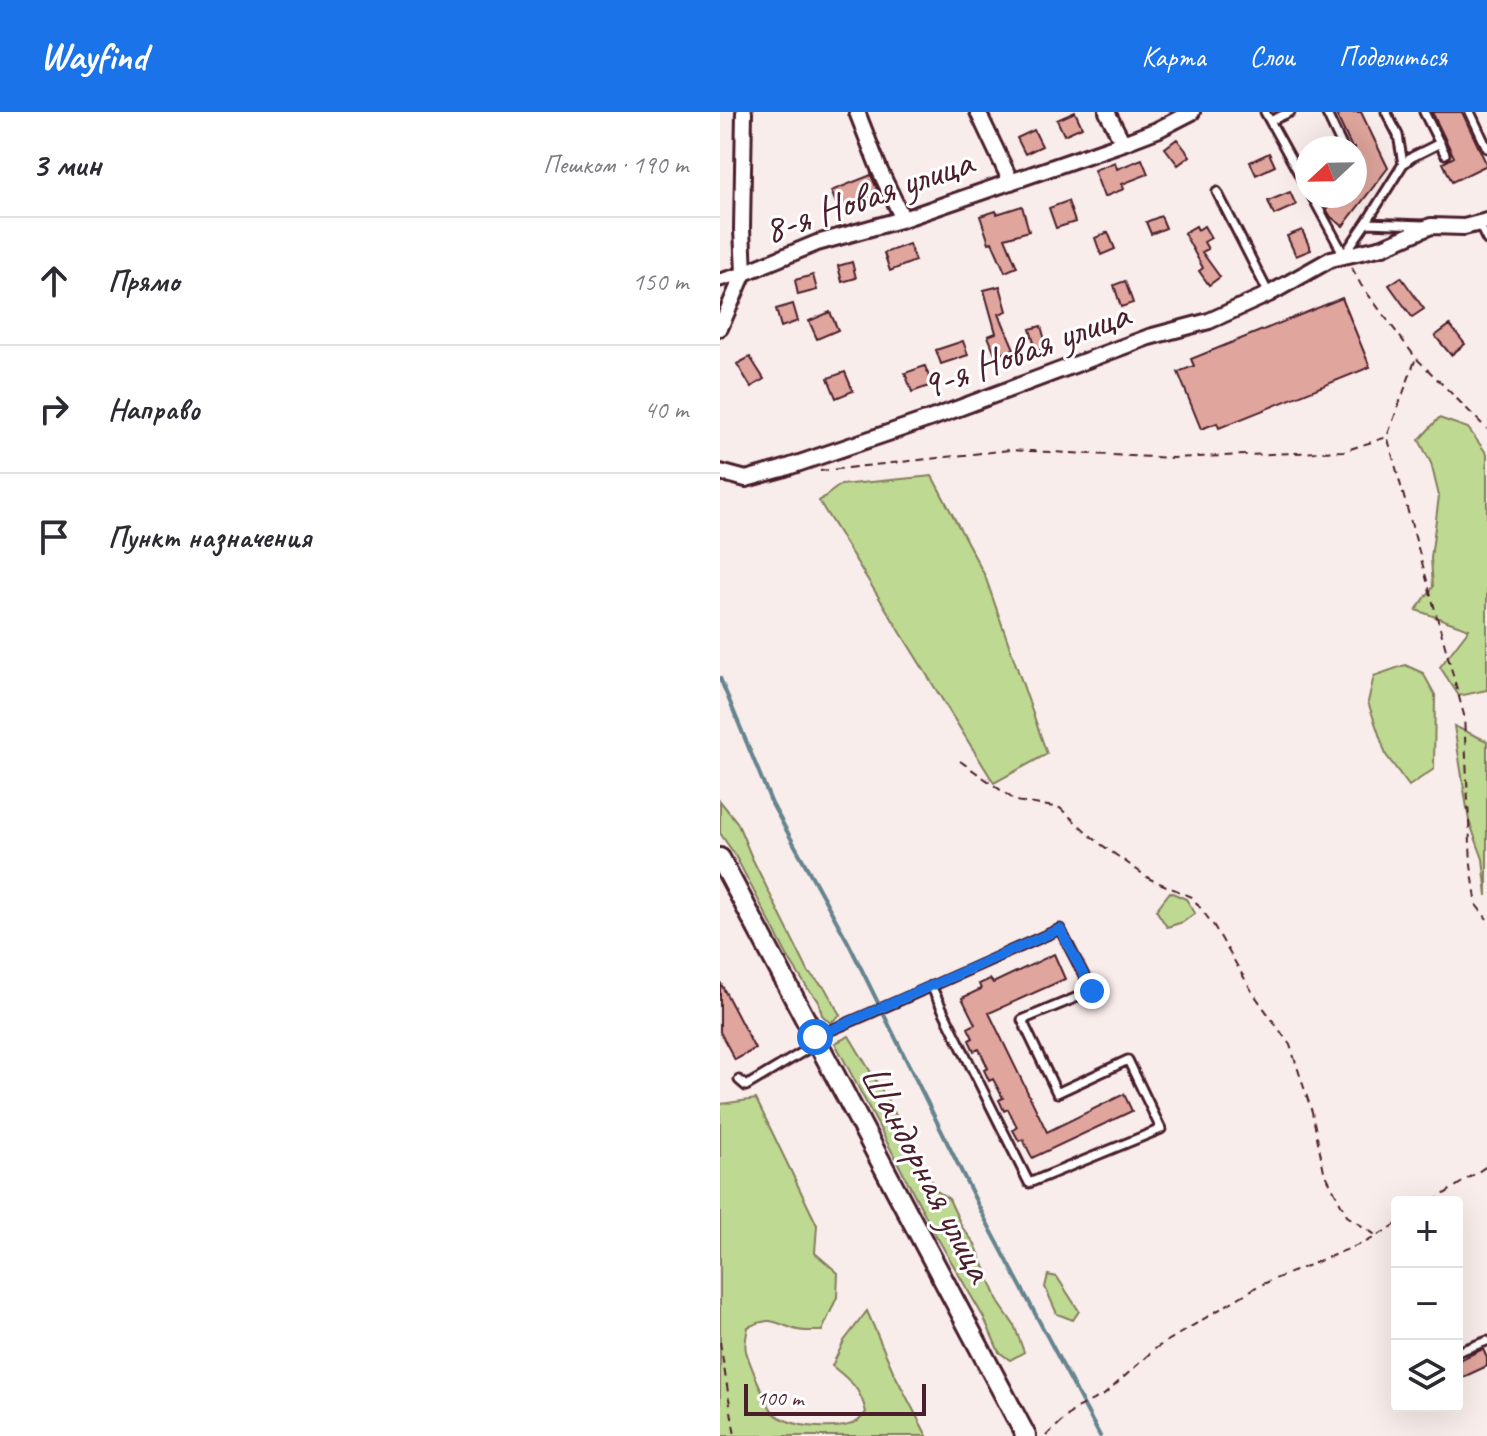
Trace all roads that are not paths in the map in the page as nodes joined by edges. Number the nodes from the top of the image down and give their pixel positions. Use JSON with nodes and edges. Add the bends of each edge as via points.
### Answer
{"nodes":[{"id":1,"x":744,"y":112,"type":"edge"},
{"id":2,"x":857,"y":112,"type":"edge"},
{"id":3,"x":978,"y":112,"type":"edge"},
{"id":4,"x":1107,"y":112,"type":"edge"},
{"id":5,"x":1192,"y":112,"type":"edge"},
{"id":6,"x":1265,"y":112,"type":"edge"},
{"id":7,"x":1290,"y":112,"type":"edge"},
{"id":8,"x":1326,"y":112,"type":"edge"},
{"id":9,"x":1386,"y":112,"type":"edge"},
{"id":10,"x":1424,"y":112,"type":"edge"},
{"id":11,"x":1470,"y":112,"type":"edge"},
{"id":12,"x":1270,"y":121,"type":"junction"},
{"id":13,"x":1337,"y":136,"type":"edge"},
{"id":14,"x":1123,"y":143,"type":"junction"},
{"id":15,"x":1440,"y":143,"type":"junction"},
{"id":16,"x":1487,"y":148,"type":"edge"},
{"id":17,"x":1445,"y":154,"type":"dead end"},
{"id":18,"x":1403,"y":164,"type":"junction"},
{"id":19,"x":1295,"y":166,"type":"edge"},
{"id":20,"x":1011,"y":182,"type":"junction"},
{"id":21,"x":1217,"y":192,"type":"dead end"},
{"id":22,"x":1319,"y":208,"type":"edge"},
{"id":23,"x":903,"y":219,"type":"junction"},
{"id":24,"x":1366,"y":223,"type":"junction"},
{"id":25,"x":1483,"y":223,"type":"edge"},
{"id":26,"x":1431,"y":226,"type":"junction"},
{"id":27,"x":1487,"y":240,"type":"edge"},
{"id":28,"x":1344,"y":255,"type":"junction"},
{"id":29,"x":744,"y":273,"type":"junction"},
{"id":30,"x":720,"y":280,"type":"edge"},
{"id":31,"x":1269,"y":294,"type":"junction"},
{"id":32,"x":720,"y":328,"type":"edge"},
{"id":33,"x":720,"y":472,"type":"edge"},
{"id":34,"x":720,"y":858,"type":"edge"},
{"id":35,"x":931,"y":986,"type":"junction"},
{"id":36,"x":816,"y":1040,"type":"junction"},
{"id":37,"x":739,"y":1080,"type":"dead end"},
{"id":38,"x":1487,"y":1341,"type":"edge"},
{"id":39,"x":1463,"y":1350,"type":"edge"},
{"id":40,"x":1026,"y":1436,"type":"edge"}],
"edges":[{"from":1,"to":29,"type":"street"},
{"from":2,"to":23,"type":"street"},
{"from":3,"to":20,"type":"street"},
{"from":4,"to":14,"type":"street"},
{"from":5,"to":14,"type":"street","name":"8-я Новая улица"},
{"from":6,"to":12,"type":"lane"},
{"from":7,"to":12,"type":"lane"},
{"from":8,"to":13,"type":"lane"},
{"from":9,"to":18,"type":"lane","via":[[1398,135]]},
{"from":10,"to":15,"type":"lane"},
{"from":11,"to":16,"type":"lane"},
{"from":12,"to":19,"type":"lane"},
{"from":14,"to":20,"type":"street","name":"8-я Новая улица"},
{"from":15,"to":17,"type":"lane"},
{"from":15,"to":18,"type":"lane"},
{"from":18,"to":24,"type":"lane"},
{"from":20,"to":23,"type":"street","name":"8-я Новая улица"},
{"from":21,"to":31,"type":"lane"},
{"from":22,"to":28,"type":"lane"},
{"from":23,"to":29,"type":"street","name":"8-я Новая улица","via":[[817,243]]},
{"from":24,"to":26,"type":"lane"},
{"from":24,"to":28,"type":"lane"},
{"from":25,"to":26,"type":"street"},
{"from":25,"to":27,"type":"lane"},
{"from":26,"to":28,"type":"street","name":"9-я Новая улица","via":[[1383,247]]},
{"from":28,"to":31,"type":"street","name":"9-я Новая улица"},
{"from":29,"to":30,"type":"street"},
{"from":29,"to":32,"type":"street"},
{"from":31,"to":33,"type":"street","name":"9-я Новая улица","via":[[1209,321],[1149,337],[782,469],[746,479]]},
{"from":34,"to":36,"type":"street","name":"Шандорная улица"},
{"from":35,"to":35,"type":"lane","via":[[1060,929],[1092,991],[1022,1020],[1057,1093],[1128,1060],[1161,1129],[1029,1183]]},
{"from":35,"to":36,"type":"lane"},
{"from":36,"to":37,"type":"lane","via":[[746,1086]]},
{"from":36,"to":40,"type":"street","name":"Шандорная улица"},
{"from":38,"to":39,"type":"lane"}]}
